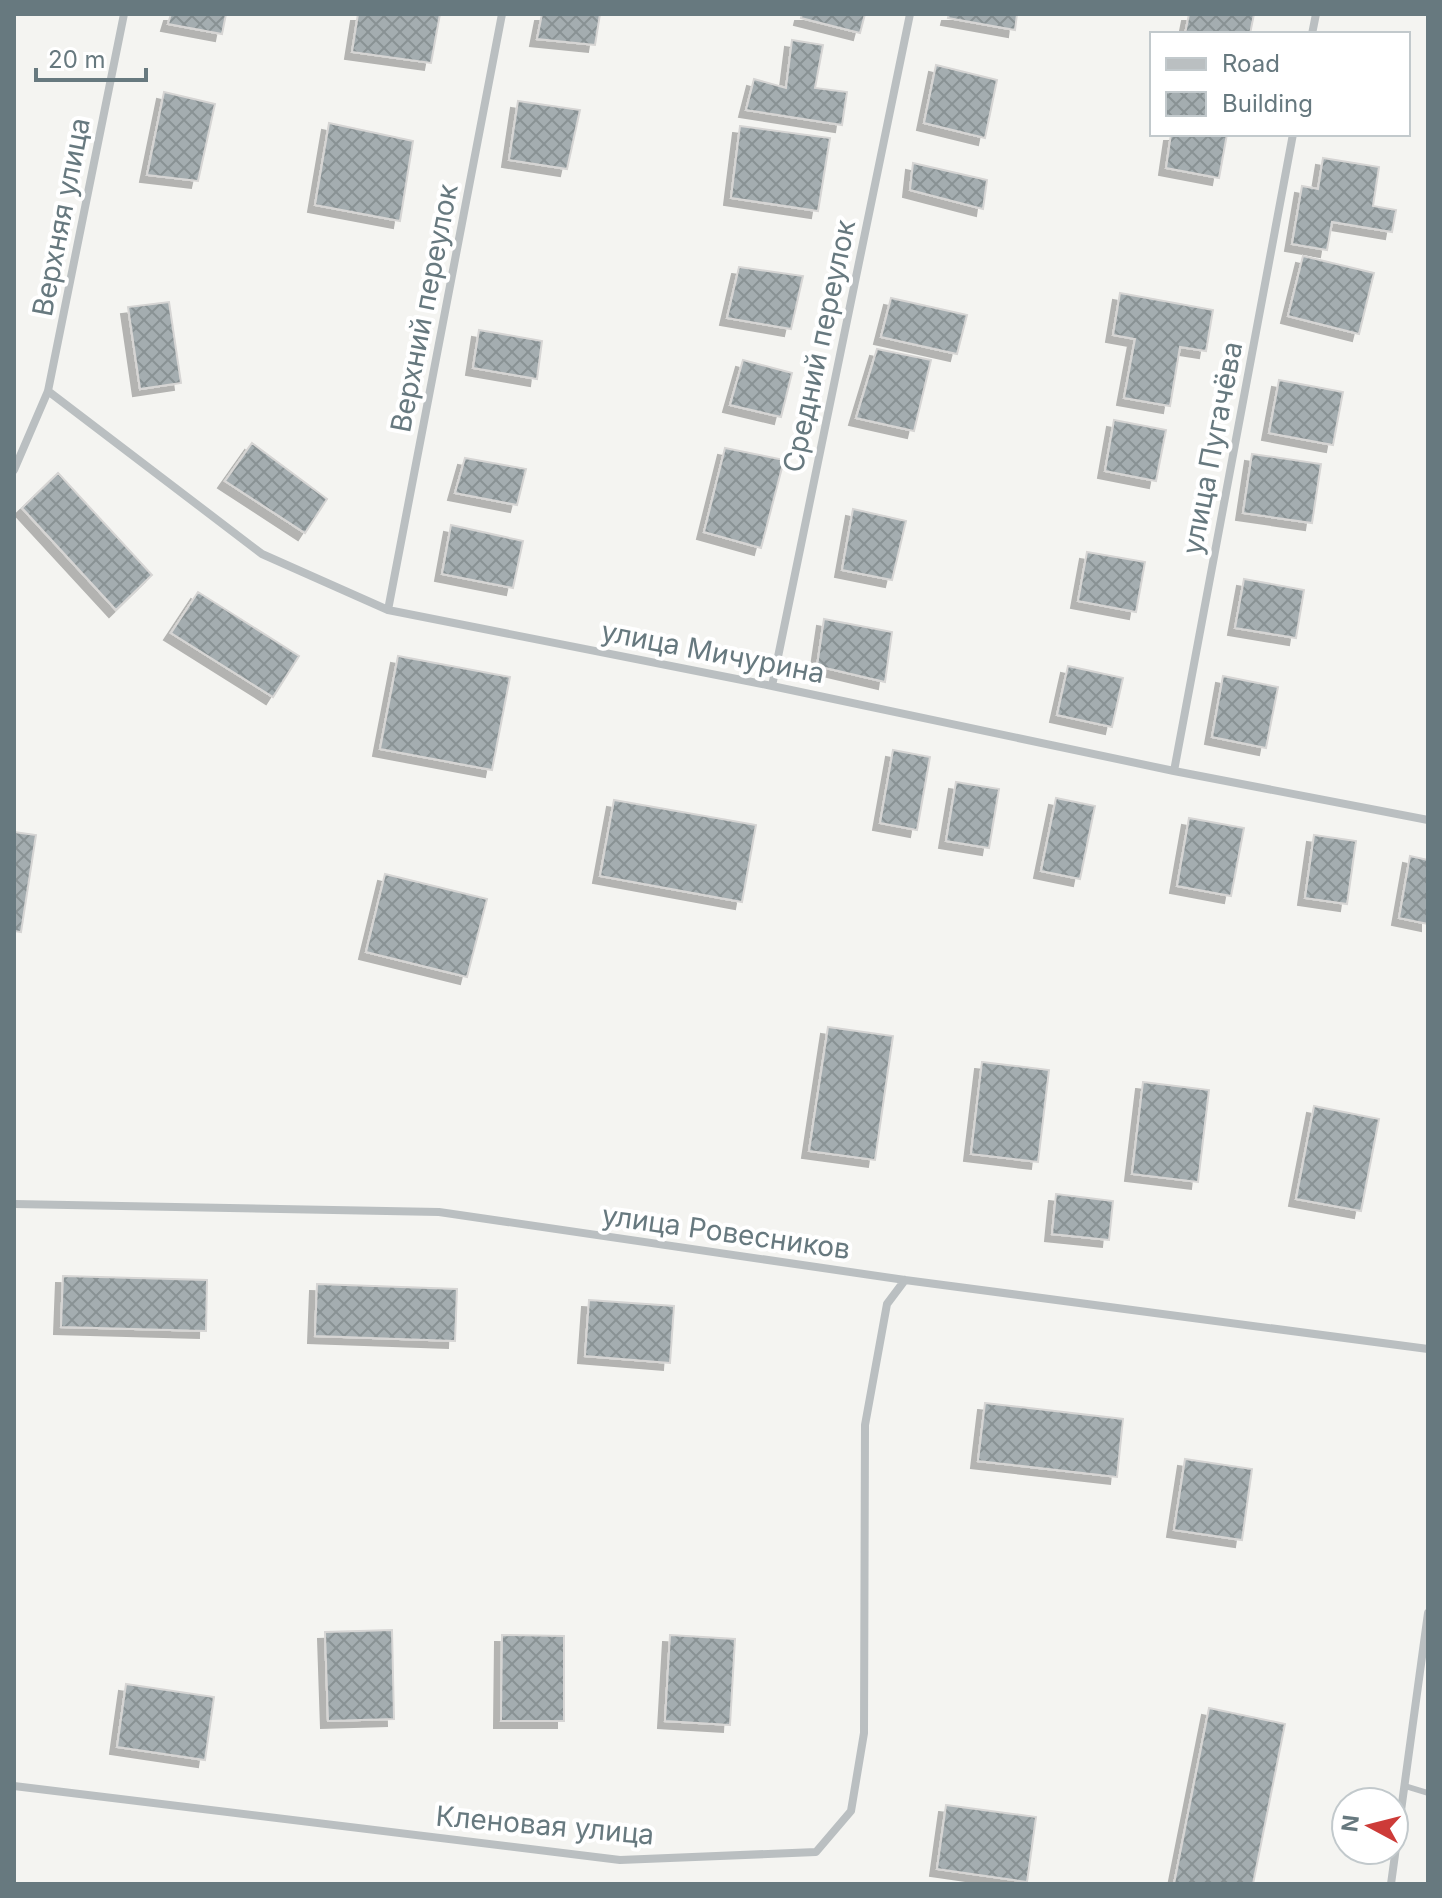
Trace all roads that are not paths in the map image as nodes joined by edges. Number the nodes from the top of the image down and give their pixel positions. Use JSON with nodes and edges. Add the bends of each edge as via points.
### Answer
{"nodes":[{"id":1,"x":124,"y":14,"type":"edge"},
{"id":2,"x":502,"y":14,"type":"edge"},
{"id":3,"x":910,"y":14,"type":"edge"},
{"id":4,"x":1293,"y":136,"type":"edge"},
{"id":5,"x":48,"y":391,"type":"junction"},
{"id":6,"x":14,"y":470,"type":"edge"},
{"id":7,"x":388,"y":610,"type":"junction"},
{"id":8,"x":772,"y":686,"type":"junction"},
{"id":9,"x":1174,"y":771,"type":"junction"},
{"id":10,"x":1428,"y":820,"type":"edge"},
{"id":11,"x":14,"y":1204,"type":"edge"},
{"id":12,"x":905,"y":1280,"type":"junction"},
{"id":13,"x":1428,"y":1349,"type":"edge"},
{"id":14,"x":1428,"y":1613,"type":"edge"},
{"id":15,"x":14,"y":1786,"type":"edge"},
{"id":16,"x":1405,"y":1786,"type":"edge"}],
"edges":[{"from":1,"to":5,"type":"street","name":"Верхняя улица"},
{"from":2,"to":7,"type":"street","name":"Верхний переулок"},
{"from":3,"to":8,"type":"street","name":"Средний переулок"},
{"from":4,"to":9,"type":"street","name":"улица Пугачёва"},
{"from":5,"to":6,"type":"street","name":"Верхняя улица"},
{"from":5,"to":7,"type":"street","name":"улица Мичурина","via":[[262,554]]},
{"from":7,"to":8,"type":"street","name":"улица Мичурина"},
{"from":8,"to":9,"type":"street","name":"улица Мичурина"},
{"from":9,"to":10,"type":"street","name":"улица Мичурина"},
{"from":11,"to":12,"type":"street","name":"улица Ровесников","via":[[439,1212]]},
{"from":12,"to":13,"type":"street","name":"улица Ровесников"},
{"from":12,"to":15,"type":"street","name":"Кленовая улица","via":[[887,1304],[865,1425],[864,1733],[851,1811],[816,1852],[620,1860]]},
{"from":14,"to":16,"type":"street"}]}
